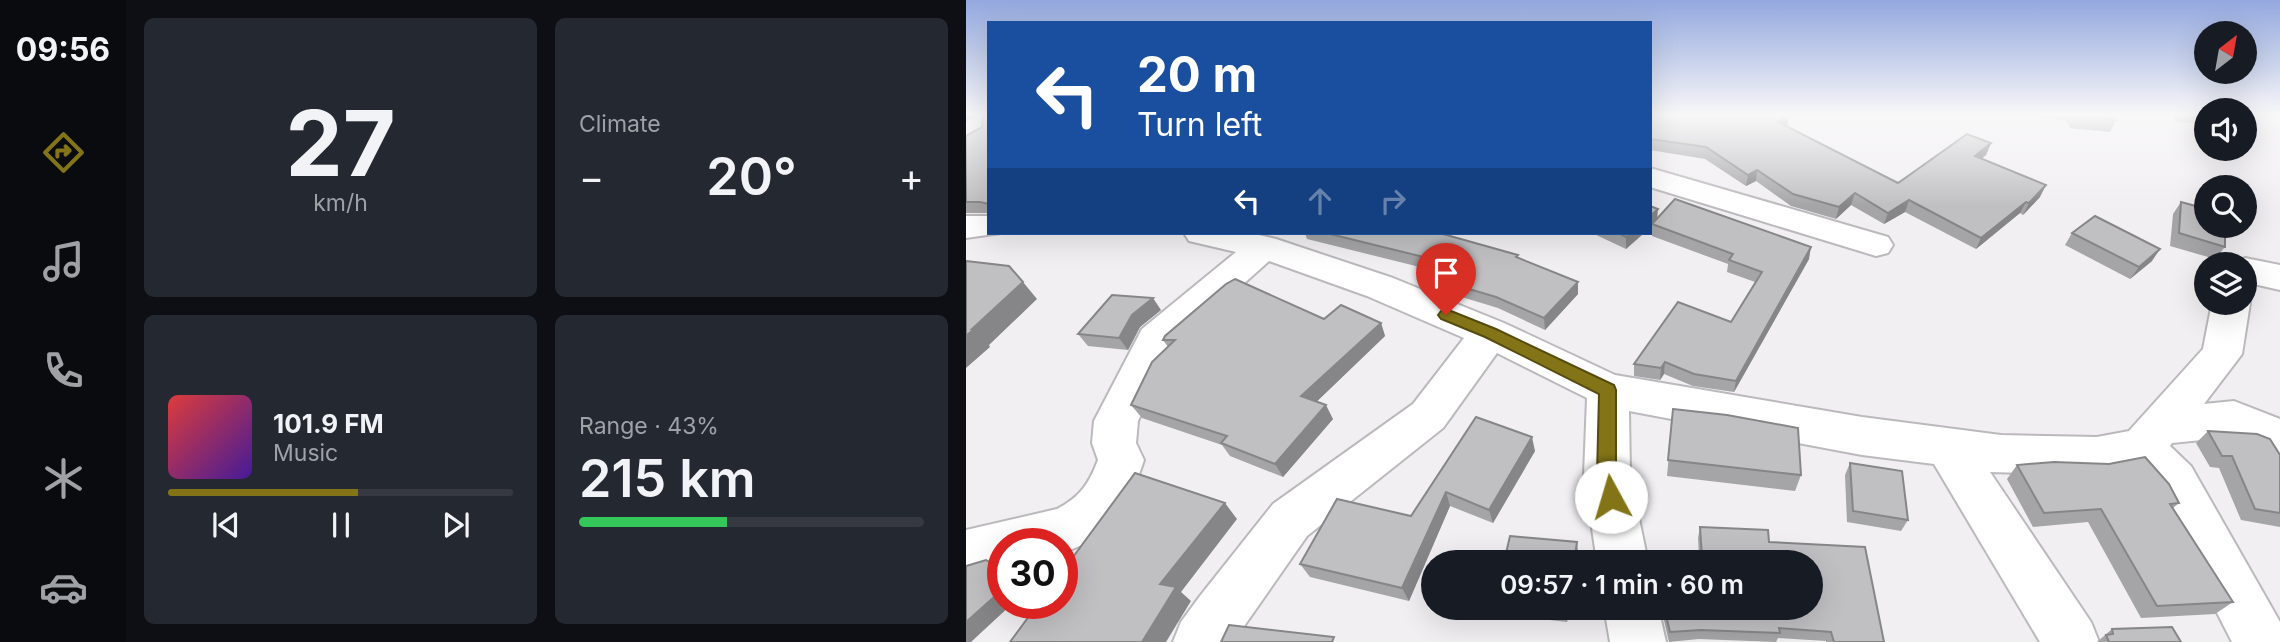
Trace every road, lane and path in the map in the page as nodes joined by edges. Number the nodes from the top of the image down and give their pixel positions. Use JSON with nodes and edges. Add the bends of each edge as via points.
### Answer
{"nodes":[{"id":1,"x":1652,"y":178,"type":"edge"},
{"id":2,"x":987,"y":226,"type":"edge"},
{"id":3,"x":966,"y":227,"type":"edge"},
{"id":4,"x":1210,"y":235,"type":"edge"},
{"id":5,"x":1877,"y":245,"type":"dead end"},
{"id":6,"x":1264,"y":247,"type":"junction"},
{"id":7,"x":2257,"y":272,"type":"edge"},
{"id":8,"x":2280,"y":278,"type":"edge"},
{"id":9,"x":2229,"y":315,"type":"edge"},
{"id":10,"x":1490,"y":333,"type":"junction"},
{"id":11,"x":2207,"y":372,"type":"junction"},
{"id":12,"x":1608,"y":390,"type":"junction"},
{"id":13,"x":2234,"y":419,"type":"junction"},
{"id":14,"x":2151,"y":436,"type":"junction"},
{"id":15,"x":2280,"y":439,"type":"edge"},
{"id":16,"x":1948,"y":447,"type":"junction"},
{"id":17,"x":1621,"y":550,"type":"edge"},
{"id":18,"x":966,"y":554,"type":"edge"},
{"id":19,"x":1634,"y":620,"type":"edge"},
{"id":20,"x":1201,"y":642,"type":"edge"},
{"id":21,"x":1638,"y":642,"type":"edge"},
{"id":22,"x":2071,"y":642,"type":"edge"},
{"id":23,"x":2261,"y":642,"type":"edge"}],
"edges":[{"from":1,"to":5,"type":"street"},
{"from":2,"to":3,"type":"street"},
{"from":4,"to":6,"type":"street"},
{"from":6,"to":10,"type":"street","via":[[1380,287]]},
{"from":6,"to":18,"type":"street","via":[[1156,338],[1116,421],[1114,443],[1121,460],[1106,498],[1093,514],[1073,526]]},
{"from":7,"to":8,"type":"street"},
{"from":9,"to":11,"type":"street","via":[[2222,354]]},
{"from":10,"to":12,"type":"street"},
{"from":10,"to":20,"type":"street","via":[[1428,416],[1290,520]]},
{"from":11,"to":13,"type":"street"},
{"from":11,"to":14,"type":"street"},
{"from":12,"to":16,"type":"street"},
{"from":12,"to":17,"type":"street","via":[[1607,475]]},
{"from":13,"to":14,"type":"street"},
{"from":13,"to":15,"type":"street"},
{"from":14,"to":16,"type":"street","via":[[2096,456],[2001,454]]},
{"from":14,"to":23,"type":"street"},
{"from":16,"to":22,"type":"street"},
{"from":19,"to":21,"type":"street"}]}
